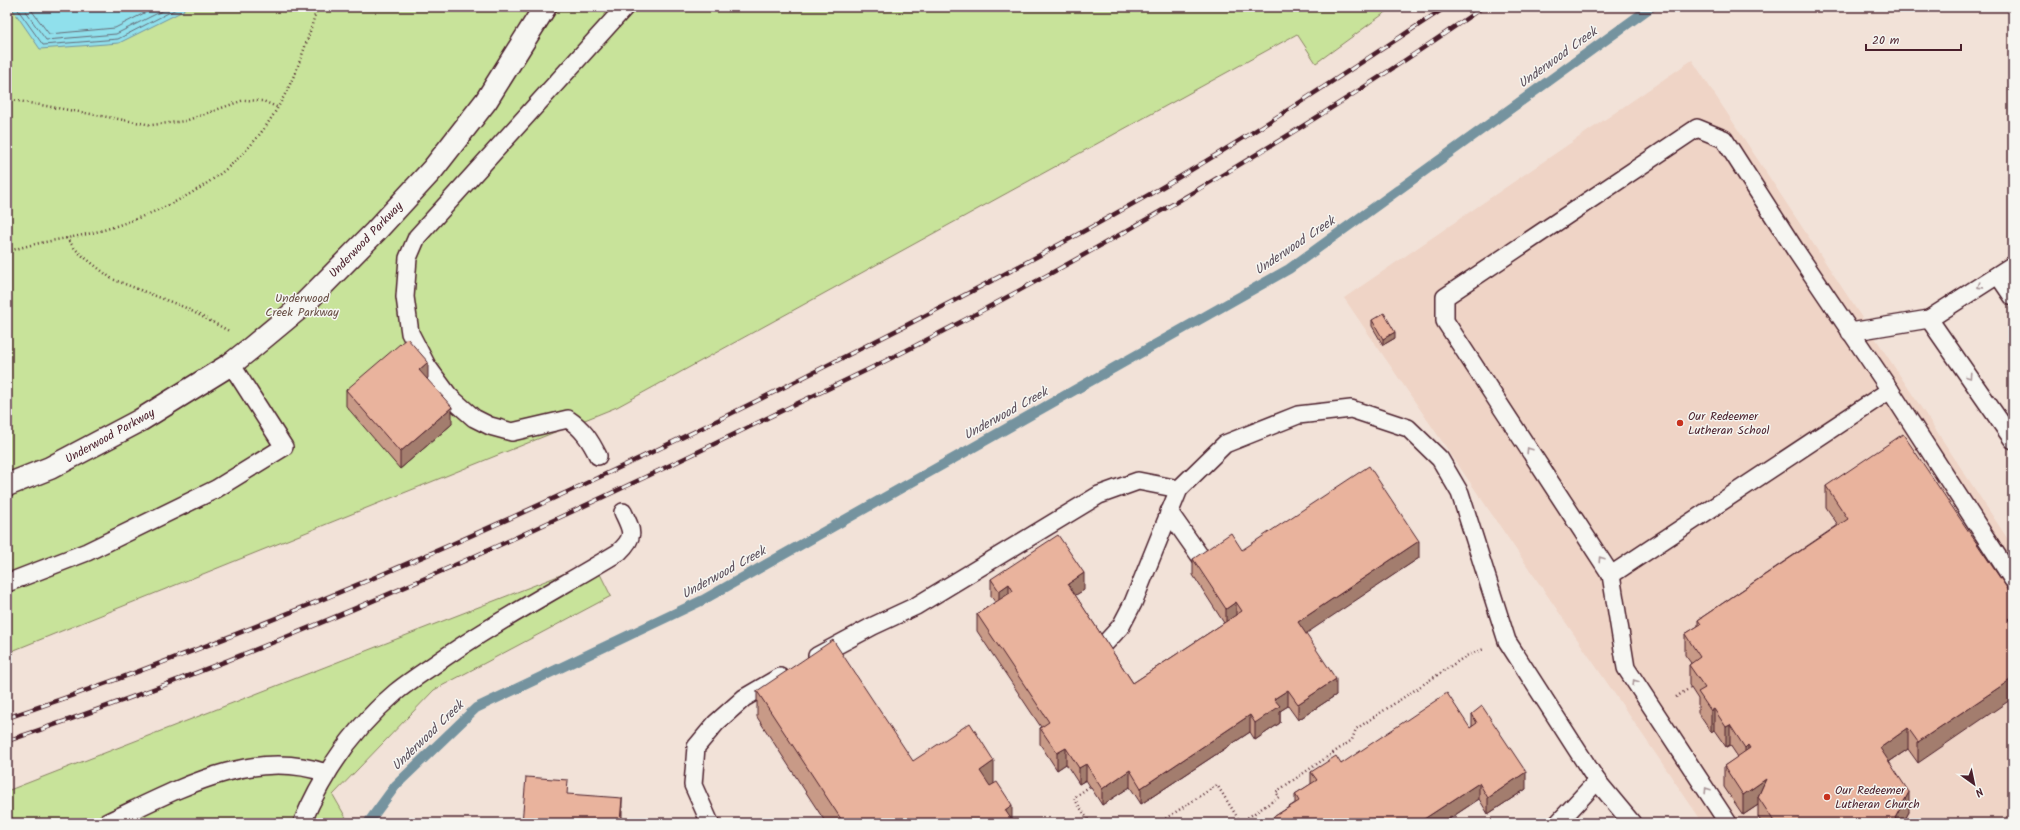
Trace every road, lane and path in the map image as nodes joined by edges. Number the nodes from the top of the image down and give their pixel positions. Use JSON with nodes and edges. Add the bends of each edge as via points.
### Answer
{"nodes":[{"id":1,"x":317,"y":7,"type":"edge"},
{"id":2,"x":545,"y":7,"type":"edge"},
{"id":3,"x":625,"y":7,"type":"edge"},
{"id":4,"x":7,"y":99,"type":"edge"},
{"id":5,"x":279,"y":108,"type":"junction"},
{"id":6,"x":66,"y":238,"type":"junction"},
{"id":7,"x":7,"y":252,"type":"edge"},
{"id":8,"x":2013,"y":265,"type":"edge"},
{"id":9,"x":1998,"y":275,"type":"junction"},
{"id":10,"x":2013,"y":297,"type":"edge"},
{"id":11,"x":1929,"y":319,"type":"junction"},
{"id":12,"x":1850,"y":332,"type":"junction"},
{"id":13,"x":250,"y":349,"type":"junction"},
{"id":14,"x":230,"y":364,"type":"junction"},
{"id":15,"x":1890,"y":390,"type":"junction"},
{"id":16,"x":2013,"y":440,"type":"edge"},
{"id":17,"x":598,"y":456,"type":"dead end"},
{"id":18,"x":7,"y":485,"type":"edge"},
{"id":19,"x":1179,"y":489,"type":"junction"},
{"id":20,"x":623,"y":512,"type":"dead end"},
{"id":21,"x":1169,"y":512,"type":"junction"},
{"id":22,"x":1207,"y":566,"type":"edge"},
{"id":23,"x":1611,"y":575,"type":"junction"},
{"id":24,"x":2013,"y":580,"type":"edge"},
{"id":25,"x":7,"y":583,"type":"edge"},
{"id":26,"x":1507,"y":641,"type":"junction"},
{"id":27,"x":1100,"y":648,"type":"edge"},
{"id":28,"x":326,"y":773,"type":"junction"},
{"id":29,"x":1597,"y":781,"type":"junction"},
{"id":30,"x":1090,"y":786,"type":"edge"},
{"id":31,"x":106,"y":823,"type":"edge"},
{"id":32,"x":302,"y":823,"type":"edge"},
{"id":33,"x":710,"y":823,"type":"edge"},
{"id":34,"x":1090,"y":823,"type":"edge"},
{"id":35,"x":1159,"y":823,"type":"edge"},
{"id":36,"x":1241,"y":823,"type":"edge"},
{"id":37,"x":1558,"y":823,"type":"edge"},
{"id":38,"x":1632,"y":823,"type":"edge"},
{"id":39,"x":1728,"y":823,"type":"edge"}],
"edges":[{"from":1,"to":5,"type":"path","via":[[308,42]]},
{"from":2,"to":13,"type":"street","name":"Underwood Parkway","via":[[486,101],[433,169],[303,304]]},
{"from":3,"to":17,"type":"lane","via":[[417,238],[408,258],[405,296],[410,332],[427,366],[449,396],[474,418],[512,432],[568,419],[580,427],[590,439]]},
{"from":4,"to":5,"type":"path","via":[[152,125],[185,121],[244,100],[263,101]]},
{"from":5,"to":6,"type":"path","via":[[262,133],[235,162],[206,185],[155,210],[109,228]]},
{"from":6,"to":7,"type":"path","via":[[27,244]]},
{"from":6,"to":13,"type":"path","via":[[79,253],[112,279],[184,307],[224,327]]},
{"from":8,"to":9,"type":"lane"},
{"from":9,"to":10,"type":"lane"},
{"from":9,"to":11,"type":"lane","one_way":true},
{"from":11,"to":12,"type":"lane"},
{"from":11,"to":16,"type":"lane","one_way":true},
{"from":12,"to":15,"type":"lane"},
{"from":23,"to":12,"type":"lane","one_way":true,"via":[[1445,321],[1445,297],[1697,128],[1724,139]]},
{"from":13,"to":14,"type":"street","name":"Underwood Parkway"},
{"from":14,"to":18,"type":"street","name":"Underwood Parkway","via":[[139,421],[50,468]]},
{"from":14,"to":25,"type":"lane","via":[[284,447],[208,493],[87,552]]},
{"from":15,"to":23,"type":"lane"},
{"from":15,"to":24,"type":"lane"},
{"from":19,"to":21,"type":"lane"},
{"from":19,"to":26,"type":"lane","via":[[1225,444],[1298,415],[1351,409],[1408,428],[1440,459],[1460,493]]},
{"from":19,"to":33,"type":"lane","via":[[1138,481],[1098,495],[916,606],[800,665],[744,698],[716,723],[696,747],[693,785]]},
{"from":20,"to":28,"type":"lane","via":[[632,536],[620,552],[482,633],[397,691],[366,720]]},
{"from":21,"to":22,"type":"lane"},
{"from":21,"to":27,"type":"lane","via":[[1133,603],[1121,626]]},
{"from":39,"to":23,"type":"lane","one_way":true,"via":[[1626,668]]},
{"from":26,"to":29,"type":"lane"},
{"from":26,"to":36,"type":"path","via":[[1466,656],[1356,729],[1352,740],[1276,792],[1279,797]]},
{"from":28,"to":31,"type":"lane","via":[[310,767],[278,765],[231,770],[171,793]]},
{"from":28,"to":32,"type":"lane"},
{"from":29,"to":37,"type":"lane"},
{"from":29,"to":38,"type":"lane"},
{"from":30,"to":34,"type":"path","via":[[1074,798]]},
{"from":35,"to":36,"type":"path","via":[[1217,785]]}]}
